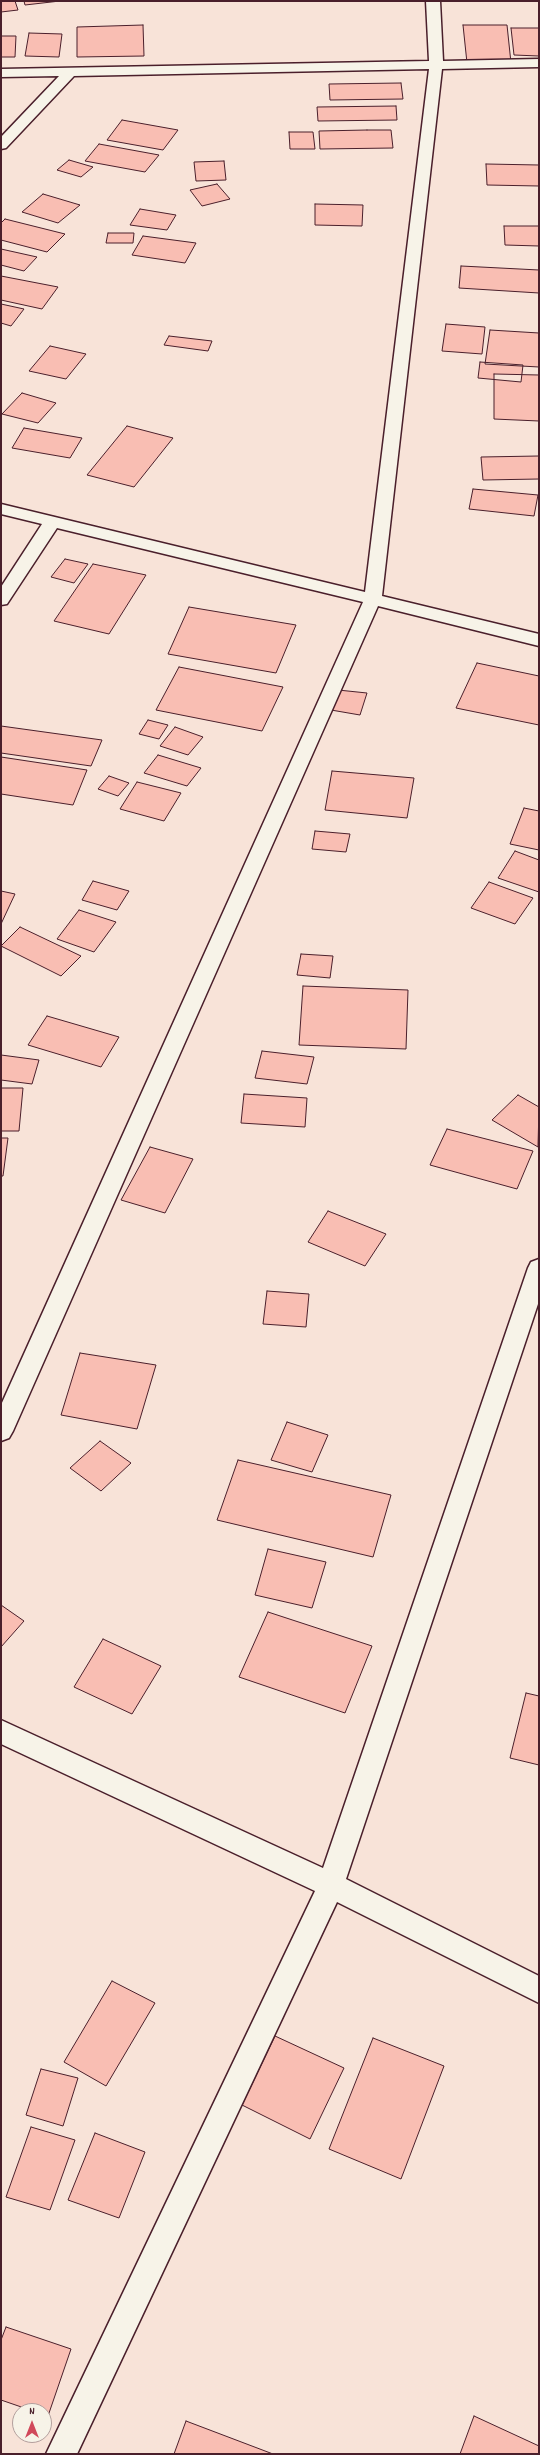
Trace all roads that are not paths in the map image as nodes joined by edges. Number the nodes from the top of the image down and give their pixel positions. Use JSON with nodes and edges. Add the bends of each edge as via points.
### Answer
{"nodes":[{"id":1,"x":433,"y":1,"type":"edge"},
{"id":2,"x":539,"y":63,"type":"edge"},
{"id":3,"x":436,"y":65,"type":"junction"},
{"id":4,"x":72,"y":71,"type":"junction"},
{"id":5,"x":1,"y":73,"type":"edge"},
{"id":6,"x":1,"y":145,"type":"edge"},
{"id":7,"x":1,"y":509,"type":"edge"},
{"id":8,"x":53,"y":522,"type":"junction"},
{"id":9,"x":373,"y":599,"type":"junction"},
{"id":10,"x":1,"y":600,"type":"edge"},
{"id":11,"x":539,"y":640,"type":"edge"},
{"id":12,"x":539,"y":1268,"type":"edge"},
{"id":13,"x":1,"y":1431,"type":"edge"},
{"id":14,"x":1,"y":1732,"type":"edge"},
{"id":15,"x":331,"y":1885,"type":"junction"},
{"id":16,"x":539,"y":1990,"type":"edge"},
{"id":17,"x":61,"y":2454,"type":"edge"}],
"edges":[{"from":1,"to":3,"type":"street"},
{"from":2,"to":3,"type":"street"},
{"from":3,"to":4,"type":"street"},
{"from":3,"to":9,"type":"street"},
{"from":4,"to":5,"type":"street"},
{"from":4,"to":6,"type":"street"},
{"from":7,"to":8,"type":"street"},
{"from":8,"to":9,"type":"street"},
{"from":8,"to":10,"type":"street"},
{"from":9,"to":11,"type":"street"},
{"from":9,"to":13,"type":"street"},
{"from":12,"to":15,"type":"street"},
{"from":14,"to":15,"type":"street"},
{"from":15,"to":16,"type":"street"},
{"from":15,"to":17,"type":"street"}]}
